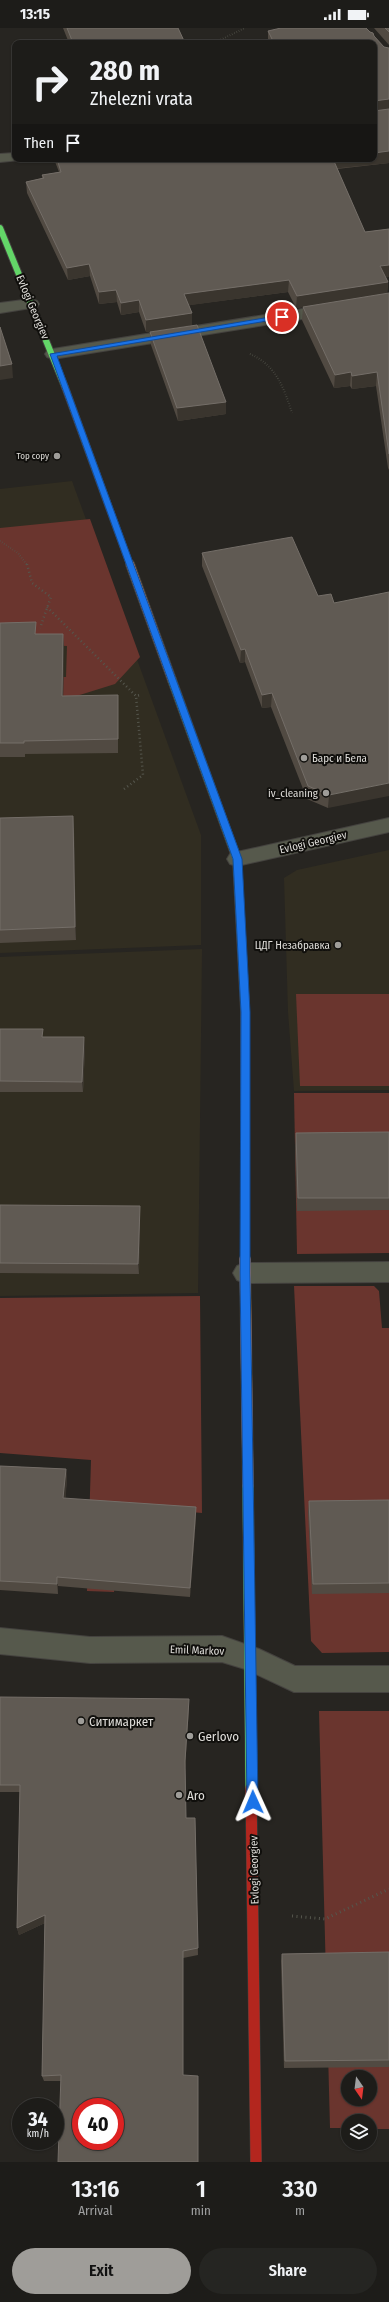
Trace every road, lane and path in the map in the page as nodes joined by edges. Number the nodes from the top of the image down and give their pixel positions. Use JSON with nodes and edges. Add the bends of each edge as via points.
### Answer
{"nodes":[{"id":1,"x":244,"y":28,"type":"edge"},
{"id":2,"x":220,"y":40,"type":"edge"},
{"id":3,"x":12,"y":156,"type":"edge"},
{"id":4,"x":0,"y":158,"type":"edge"},
{"id":5,"x":0,"y":228,"type":"edge"},
{"id":6,"x":389,"y":300,"type":"edge"},
{"id":7,"x":31,"y":304,"type":"junction"},
{"id":8,"x":0,"y":308,"type":"edge"},
{"id":9,"x":206,"y":329,"type":"junction"},
{"id":10,"x":53,"y":354,"type":"junction"},
{"id":11,"x":292,"y":413,"type":"dead end"},
{"id":12,"x":0,"y":541,"type":"edge"},
{"id":13,"x":47,"y":607,"type":"junction"},
{"id":14,"x":40,"y":628,"type":"dead end"},
{"id":15,"x":174,"y":689,"type":"junction"},
{"id":16,"x":136,"y":696,"type":"junction"},
{"id":17,"x":124,"y":788,"type":"dead end"},
{"id":18,"x":389,"y":825,"type":"edge"},
{"id":19,"x":237,"y":859,"type":"junction"},
{"id":20,"x":389,"y":1272,"type":"edge"},
{"id":21,"x":245,"y":1273,"type":"junction"},
{"id":22,"x":0,"y":1641,"type":"edge"},
{"id":23,"x":250,"y":1658,"type":"junction"},
{"id":24,"x":389,"y":1679,"type":"edge"},
{"id":25,"x":389,"y":1889,"type":"edge"},
{"id":26,"x":254,"y":1913,"type":"junction"},
{"id":27,"x":256,"y":2162,"type":"edge"}],
"edges":[{"from":1,"to":2,"type":"path"},
{"from":3,"to":4,"type":"street"},
{"from":5,"to":7,"type":"street","name":"Evlogi Georgiev"},
{"from":6,"to":9,"type":"street"},
{"from":7,"to":8,"type":"street"},
{"from":7,"to":10,"type":"street","name":"Evlogi Georgiev"},
{"from":9,"to":10,"type":"street"},
{"from":9,"to":11,"type":"path","via":[[221,346],[259,357],[273,368]]},
{"from":10,"to":15,"type":"street","name":"Evlogi Georgiev"},
{"from":12,"to":13,"type":"path","via":[[20,554],[29,564],[32,583],[51,597]]},
{"from":13,"to":14,"type":"path"},
{"from":13,"to":16,"type":"path"},
{"from":15,"to":16,"type":"path"},
{"from":15,"to":19,"type":"street","name":"Evlogi Georgiev"},
{"from":16,"to":17,"type":"path","via":[[143,775]]},
{"from":18,"to":19,"type":"street","name":"Evlogi Georgiev"},
{"from":19,"to":21,"type":"street","name":"Evlogi Georgiev","via":[[245,1012]]},
{"from":20,"to":21,"type":"street"},
{"from":21,"to":23,"type":"street","name":"Evlogi Georgiev"},
{"from":22,"to":23,"type":"street","name":"Emil Markov","via":[[90,1650],[222,1649]]},
{"from":23,"to":24,"type":"street","name":"Emil Markov","via":[[294,1679]]},
{"from":23,"to":26,"type":"street","name":"Evlogi Georgiev"},
{"from":25,"to":26,"type":"path","via":[[325,1919]]},
{"from":26,"to":27,"type":"street","name":"Evlogi Georgiev"}]}
